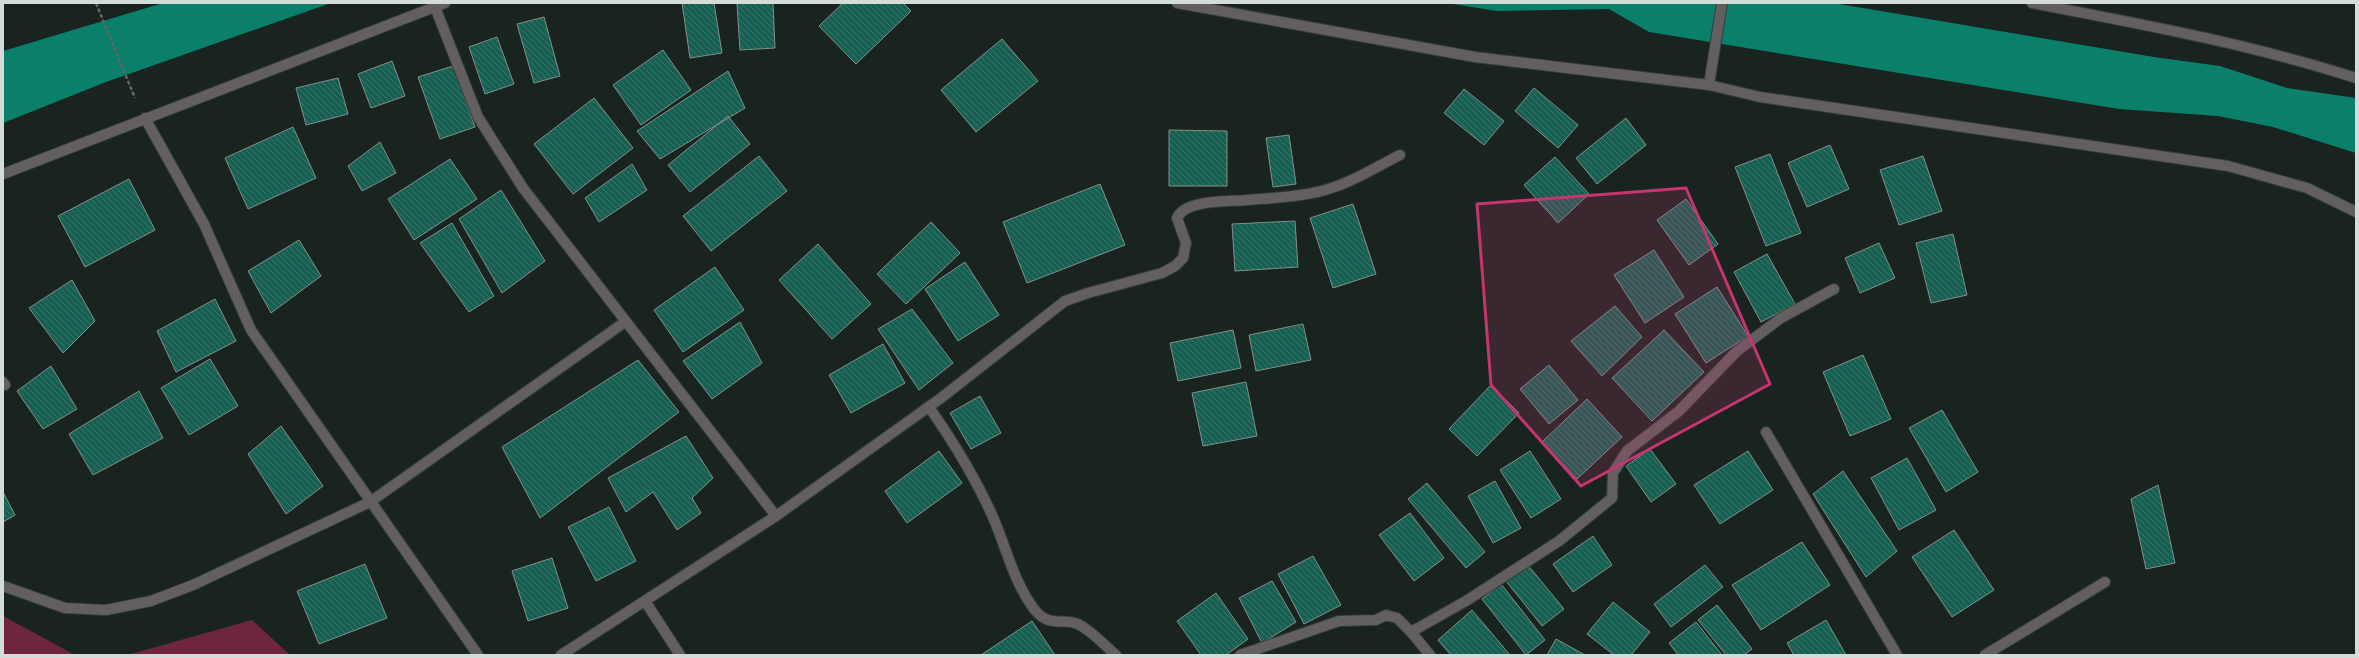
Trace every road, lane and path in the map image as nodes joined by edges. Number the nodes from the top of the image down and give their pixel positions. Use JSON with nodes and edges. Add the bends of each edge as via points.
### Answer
{"nodes":[{"id":1,"x":96,"y":3,"type":"edge"},
{"id":2,"x":445,"y":3,"type":"edge"},
{"id":3,"x":1178,"y":3,"type":"edge"},
{"id":4,"x":1722,"y":3,"type":"edge"},
{"id":5,"x":2032,"y":3,"type":"edge"},
{"id":6,"x":435,"y":6,"type":"junction"},
{"id":7,"x":2356,"y":78,"type":"edge"},
{"id":8,"x":129,"y":84,"type":"dead end"},
{"id":9,"x":1709,"y":86,"type":"junction"},
{"id":10,"x":145,"y":118,"type":"junction"},
{"id":11,"x":1400,"y":155,"type":"dead end"},
{"id":12,"x":3,"y":174,"type":"edge"},
{"id":13,"x":2356,"y":212,"type":"edge"},
{"id":14,"x":1834,"y":289,"type":"dead end"},
{"id":15,"x":625,"y":322,"type":"junction"},
{"id":16,"x":928,"y":407,"type":"junction"},
{"id":17,"x":1766,"y":432,"type":"dead end"},
{"id":18,"x":370,"y":502,"type":"junction"},
{"id":19,"x":776,"y":516,"type":"junction"},
{"id":20,"x":2105,"y":582,"type":"dead end"},
{"id":21,"x":3,"y":586,"type":"edge"},
{"id":22,"x":645,"y":601,"type":"junction"},
{"id":23,"x":1411,"y":632,"type":"junction"},
{"id":24,"x":478,"y":655,"type":"edge"},
{"id":25,"x":561,"y":655,"type":"edge"},
{"id":26,"x":680,"y":655,"type":"edge"},
{"id":27,"x":1116,"y":655,"type":"edge"},
{"id":28,"x":1240,"y":655,"type":"edge"},
{"id":29,"x":1430,"y":655,"type":"edge"},
{"id":30,"x":1897,"y":655,"type":"edge"},
{"id":31,"x":1985,"y":655,"type":"edge"}],
"edges":[{"from":1,"to":8,"type":"path"},
{"from":2,"to":6,"type":"street"},
{"from":3,"to":9,"type":"street","via":[[1475,56]]},
{"from":4,"to":9,"type":"street"},
{"from":5,"to":7,"type":"street","via":[[2176,31],[2280,55]]},
{"from":6,"to":10,"type":"street"},
{"from":6,"to":15,"type":"street","via":[[478,117],[523,188]]},
{"from":9,"to":13,"type":"street","via":[[1760,97],[2228,166],[2307,188]]},
{"from":10,"to":12,"type":"street"},
{"from":10,"to":18,"type":"street","via":[[204,224],[251,330]]},
{"from":11,"to":16,"type":"street","via":[[1326,190],[1268,199],[1189,206],[1180,211],[1177,218],[1186,243],[1183,258],[1175,266],[1162,273],[1065,301]]},
{"from":14,"to":23,"type":"street","via":[[1781,318],[1737,351],[1679,411],[1627,451],[1613,473],[1612,498],[1559,541],[1466,601]]},
{"from":15,"to":18,"type":"street"},
{"from":15,"to":19,"type":"street"},
{"from":16,"to":19,"type":"street"},
{"from":16,"to":27,"type":"street","via":[[958,452],[992,514],[1004,550],[1035,610],[1050,622],[1076,623],[1085,628]]},
{"from":17,"to":30,"type":"street"},
{"from":18,"to":21,"type":"street","via":[[193,585],[151,601],[106,610],[65,608]]},
{"from":18,"to":24,"type":"street"},
{"from":19,"to":22,"type":"street"},
{"from":20,"to":31,"type":"street"},
{"from":22,"to":25,"type":"street"},
{"from":22,"to":26,"type":"street"},
{"from":23,"to":28,"type":"street","via":[[1396,618],[1386,615],[1376,620],[1339,621]]},
{"from":23,"to":29,"type":"street"}]}
